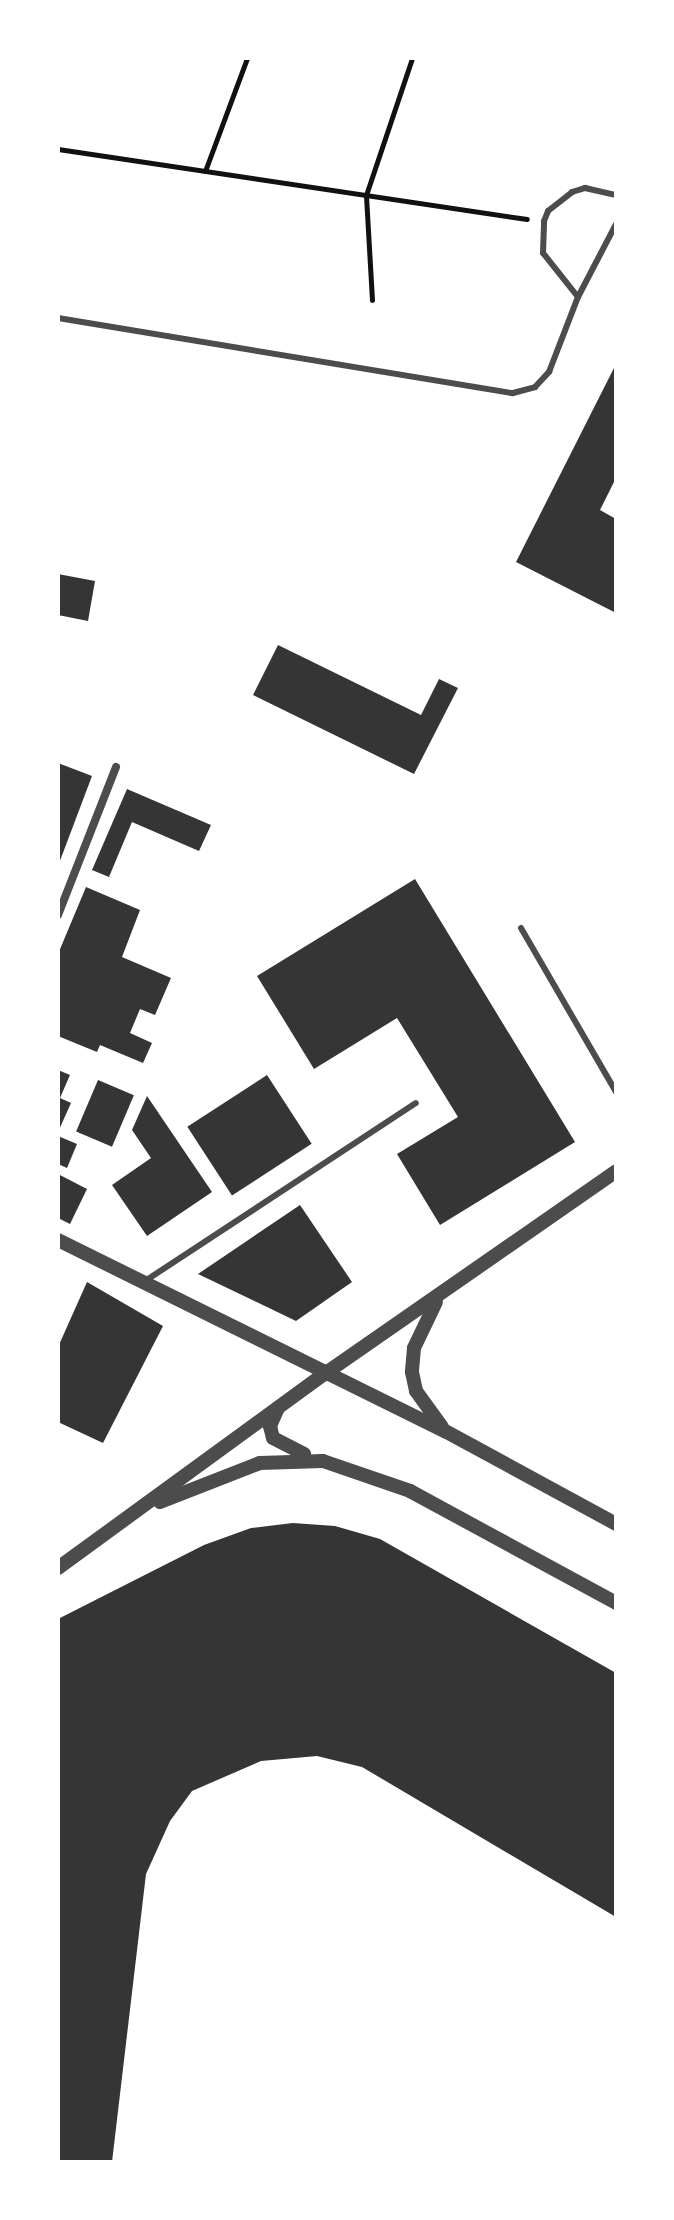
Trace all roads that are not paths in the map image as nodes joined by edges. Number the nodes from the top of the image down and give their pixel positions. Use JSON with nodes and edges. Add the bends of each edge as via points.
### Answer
{"nodes":[{"id":1,"x":616,"y":195,"type":"edge"},
{"id":2,"x":616,"y":224,"type":"edge"},
{"id":3,"x":578,"y":297,"type":"junction"},
{"id":4,"x":58,"y":318,"type":"edge"},
{"id":5,"x":116,"y":767,"type":"dead end"},
{"id":6,"x":58,"y":915,"type":"edge"},
{"id":7,"x":521,"y":928,"type":"dead end"},
{"id":8,"x":616,"y":1092,"type":"edge"},
{"id":9,"x":416,"y":1103,"type":"dead end"},
{"id":10,"x":616,"y":1171,"type":"edge"},
{"id":11,"x":58,"y":1240,"type":"edge"},
{"id":12,"x":145,"y":1282,"type":"junction"},
{"id":13,"x":439,"y":1296,"type":"junction"},
{"id":14,"x":323,"y":1375,"type":"junction"},
{"id":15,"x":278,"y":1408,"type":"junction"},
{"id":16,"x":445,"y":1431,"type":"junction"},
{"id":17,"x":323,"y":1461,"type":"junction"},
{"id":18,"x":130,"y":1516,"type":"junction"},
{"id":19,"x":616,"y":1524,"type":"edge"},
{"id":20,"x":58,"y":1568,"type":"edge"},
{"id":21,"x":616,"y":1603,"type":"edge"}],
"edges":[{"from":1,"to":3,"type":"lane","via":[[585,188],[572,192],[548,211],[544,221],[543,253]]},
{"from":2,"to":3,"type":"lane"},
{"from":3,"to":4,"type":"lane","via":[[549,372],[535,387],[513,393]]},
{"from":5,"to":6,"type":"street"},
{"from":7,"to":8,"type":"lane"},
{"from":9,"to":12,"type":"lane"},
{"from":10,"to":13,"type":"street"},
{"from":11,"to":12,"type":"street"},
{"from":12,"to":14,"type":"street"},
{"from":13,"to":14,"type":"street"},
{"from":13,"to":16,"type":"street","via":[[414,1348],[412,1372],[416,1391]]},
{"from":14,"to":15,"type":"street"},
{"from":14,"to":16,"type":"street"},
{"from":15,"to":17,"type":"street","via":[[270,1426],[273,1438]]},
{"from":15,"to":18,"type":"street"},
{"from":16,"to":19,"type":"street"},
{"from":17,"to":18,"type":"street","via":[[260,1463],[206,1480]]},
{"from":17,"to":21,"type":"street","via":[[410,1491]]},
{"from":18,"to":20,"type":"street"}]}
